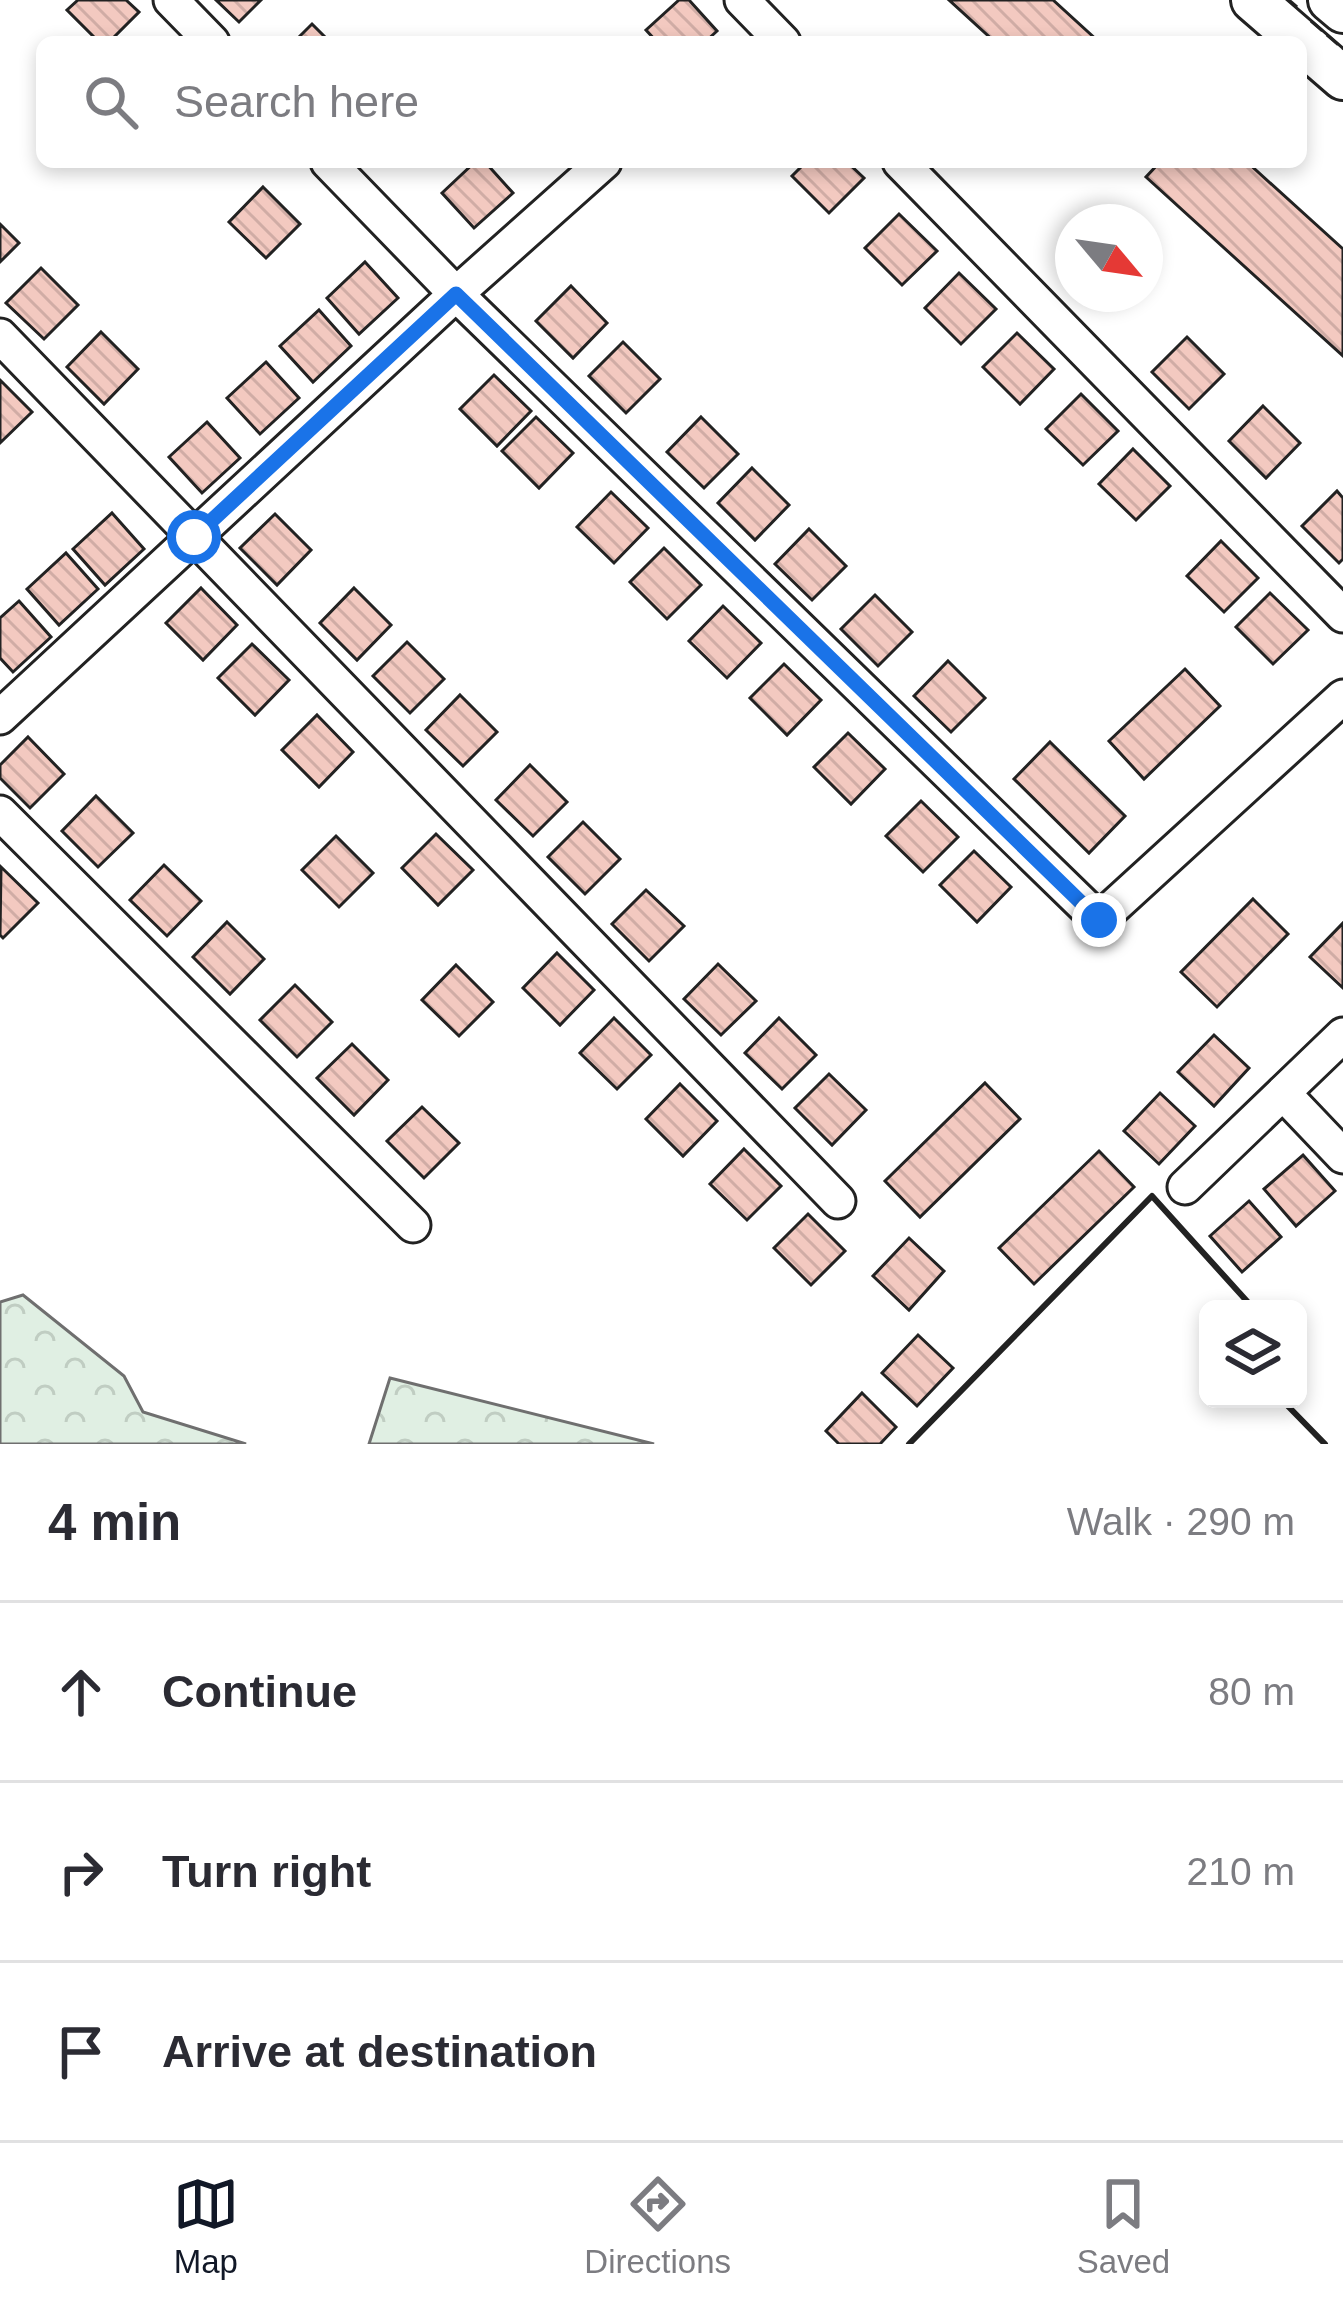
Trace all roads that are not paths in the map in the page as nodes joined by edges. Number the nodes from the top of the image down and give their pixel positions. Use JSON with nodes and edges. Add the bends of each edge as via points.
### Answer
{"nodes":[{"id":1,"x":171,"y":0,"type":"edge"},
{"id":2,"x":1253,"y":0,"type":"edge"},
{"id":3,"x":1330,"y":0,"type":"edge"},
{"id":4,"x":1343,"y":11,"type":"edge"},
{"id":5,"x":206,"y":36,"type":"edge"},
{"id":6,"x":1295,"y":36,"type":"edge"},
{"id":7,"x":1307,"y":47,"type":"edge"},
{"id":8,"x":1343,"y":78,"type":"edge"},
{"id":9,"x":334,"y":168,"type":"edge"},
{"id":10,"x":597,"y":168,"type":"edge"},
{"id":11,"x":906,"y":168,"type":"edge"},
{"id":12,"x":456,"y":294,"type":"junction"},
{"id":13,"x":0,"y":336,"type":"edge"},
{"id":14,"x":194,"y":537,"type":"junction"},
{"id":15,"x":1343,"y":615,"type":"edge"},
{"id":16,"x":1343,"y":697,"type":"edge"},
{"id":17,"x":0,"y":717,"type":"edge"},
{"id":18,"x":0,"y":813,"type":"edge"},
{"id":19,"x":1343,"y":1034,"type":"edge"},
{"id":20,"x":1282,"y":1094,"type":"junction"},
{"id":21,"x":1343,"y":1156,"type":"edge"},
{"id":22,"x":1185,"y":1187,"type":"dead end"},
{"id":23,"x":838,"y":1201,"type":"dead end"},
{"id":24,"x":413,"y":1225,"type":"dead end"}],
"edges":[{"from":1,"to":5,"type":"street"},
{"from":2,"to":6,"type":"main road"},
{"from":3,"to":4,"type":"main road"},
{"from":7,"to":8,"type":"main road"},
{"from":9,"to":12,"type":"street"},
{"from":10,"to":12,"type":"street"},
{"from":11,"to":15,"type":"street"},
{"from":12,"to":14,"type":"street"},
{"from":12,"to":16,"type":"street","via":[[1099,920]]},
{"from":13,"to":14,"type":"street"},
{"from":14,"to":17,"type":"street"},
{"from":14,"to":23,"type":"street"},
{"from":18,"to":24,"type":"street"},
{"from":19,"to":20,"type":"street"},
{"from":20,"to":21,"type":"street"},
{"from":20,"to":22,"type":"street"}]}
